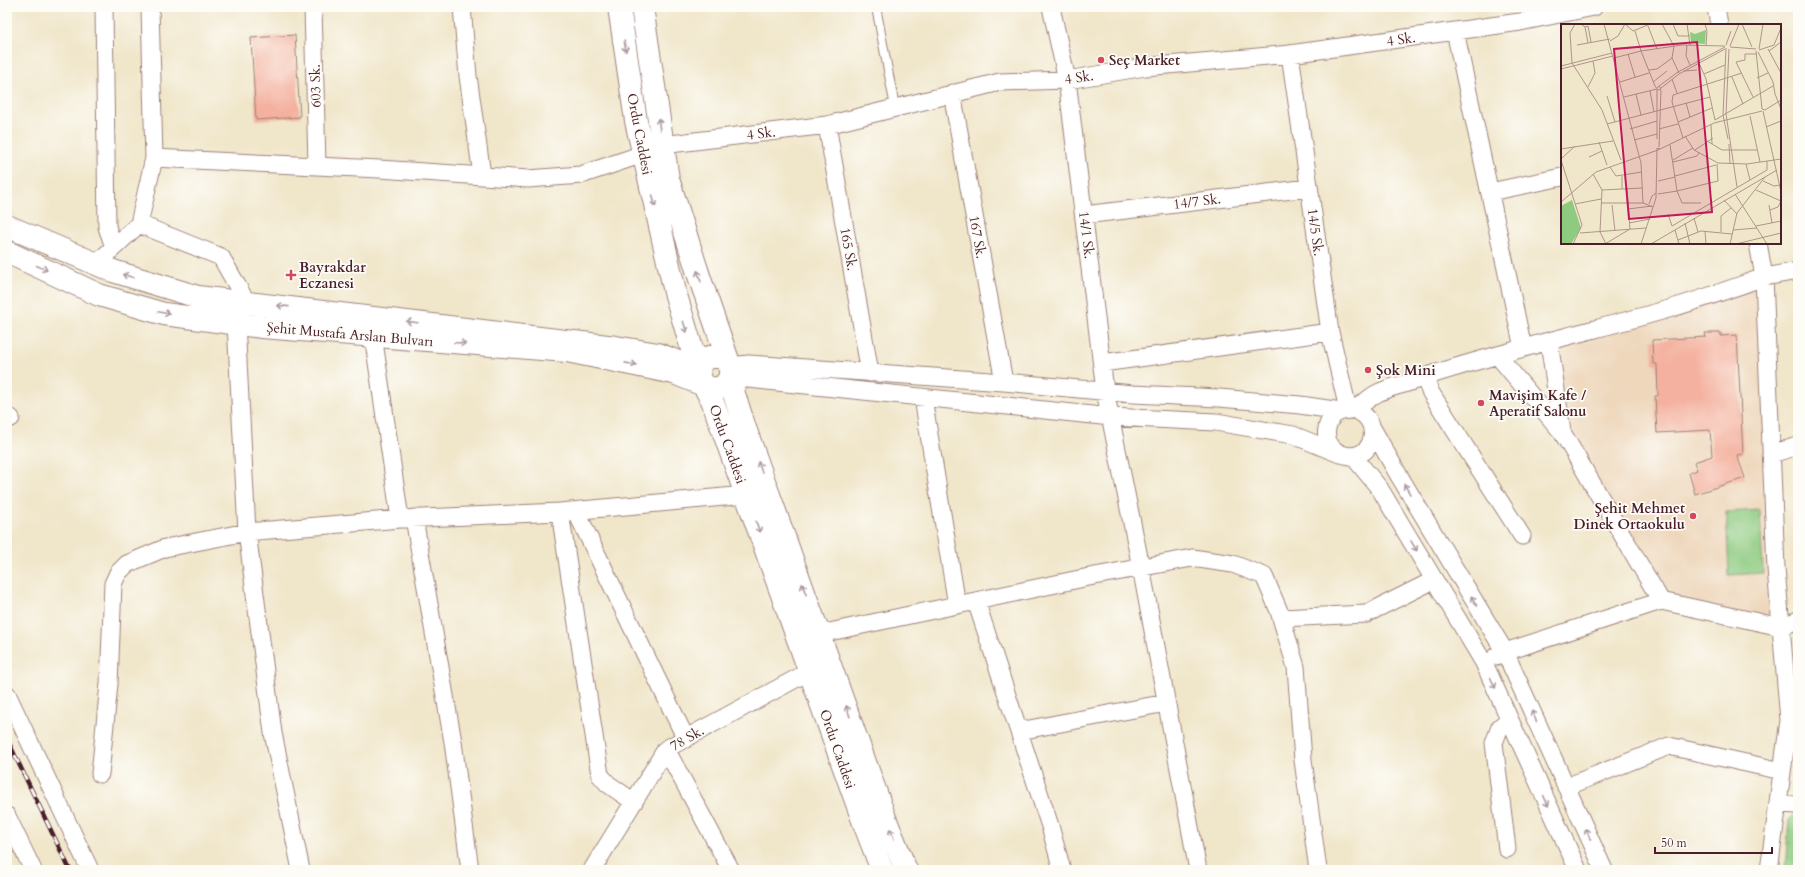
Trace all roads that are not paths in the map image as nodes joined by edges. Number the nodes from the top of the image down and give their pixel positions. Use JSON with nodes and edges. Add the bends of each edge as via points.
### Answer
{"nodes":[{"id":1,"x":104,"y":7,"type":"edge"},
{"id":2,"x":150,"y":7,"type":"edge"},
{"id":3,"x":313,"y":7,"type":"edge"},
{"id":4,"x":462,"y":7,"type":"edge"},
{"id":5,"x":619,"y":7,"type":"edge"},
{"id":6,"x":642,"y":7,"type":"edge"},
{"id":7,"x":876,"y":7,"type":"edge"},
{"id":8,"x":1051,"y":7,"type":"edge"},
{"id":9,"x":1594,"y":7,"type":"edge"},
{"id":10,"x":1716,"y":7,"type":"edge"},
{"id":11,"x":1719,"y":24,"type":"edge"},
{"id":12,"x":1455,"y":31,"type":"junction"},
{"id":13,"x":1290,"y":54,"type":"junction"},
{"id":14,"x":1067,"y":80,"type":"junction"},
{"id":15,"x":952,"y":93,"type":"junction"},
{"id":16,"x":895,"y":107,"type":"junction"},
{"id":17,"x":827,"y":125,"type":"junction"},
{"id":18,"x":662,"y":145,"type":"junction"},
{"id":19,"x":643,"y":154,"type":"junction"},
{"id":20,"x":154,"y":158,"type":"junction"},
{"id":21,"x":317,"y":166,"type":"junction"},
{"id":22,"x":482,"y":175,"type":"junction"},
{"id":23,"x":1561,"y":177,"type":"edge"},
{"id":24,"x":1309,"y":188,"type":"junction"},
{"id":25,"x":1490,"y":192,"type":"junction"},
{"id":26,"x":1084,"y":215,"type":"junction"},
{"id":27,"x":139,"y":224,"type":"junction"},
{"id":28,"x":7,"y":226,"type":"edge"},
{"id":29,"x":1758,"y":244,"type":"edge"},
{"id":30,"x":114,"y":247,"type":"junction"},
{"id":31,"x":7,"y":252,"type":"edge"},
{"id":32,"x":96,"y":264,"type":"junction"},
{"id":33,"x":1798,"y":271,"type":"edge"},
{"id":34,"x":1764,"y":277,"type":"junction"},
{"id":35,"x":247,"y":303,"type":"junction"},
{"id":36,"x":236,"y":323,"type":"junction"},
{"id":37,"x":1330,"y":332,"type":"junction"},
{"id":38,"x":373,"y":336,"type":"junction"},
{"id":39,"x":1549,"y":341,"type":"junction"},
{"id":40,"x":1523,"y":348,"type":"junction"},
{"id":41,"x":1497,"y":355,"type":"junction"},
{"id":42,"x":1102,"y":363,"type":"junction"},
{"id":43,"x":730,"y":372,"type":"junction"},
{"id":44,"x":870,"y":373,"type":"junction"},
{"id":45,"x":1424,"y":377,"type":"junction"},
{"id":46,"x":702,"y":380,"type":"junction"},
{"id":47,"x":1004,"y":382,"type":"junction"},
{"id":48,"x":1105,"y":391,"type":"junction"},
{"id":49,"x":922,"y":398,"type":"junction"},
{"id":50,"x":1348,"y":410,"type":"junction"},
{"id":51,"x":1111,"y":417,"type":"junction"},
{"id":52,"x":1372,"y":428,"type":"junction"},
{"id":53,"x":1562,"y":432,"type":"junction"},
{"id":54,"x":1798,"y":446,"type":"edge"},
{"id":55,"x":1771,"y":454,"type":"junction"},
{"id":56,"x":1347,"y":455,"type":"junction"},
{"id":57,"x":746,"y":495,"type":"junction"},
{"id":58,"x":568,"y":512,"type":"junction"},
{"id":59,"x":407,"y":518,"type":"junction"},
{"id":60,"x":247,"y":532,"type":"junction"},
{"id":61,"x":1522,"y":536,"type":"dead end"},
{"id":62,"x":1141,"y":567,"type":"junction"},
{"id":63,"x":1434,"y":580,"type":"junction"},
{"id":64,"x":976,"y":601,"type":"junction"},
{"id":65,"x":1661,"y":601,"type":"junction"},
{"id":66,"x":957,"y":605,"type":"junction"},
{"id":67,"x":1281,"y":618,"type":"junction"},
{"id":68,"x":1798,"y":620,"type":"edge"},
{"id":69,"x":1781,"y":627,"type":"junction"},
{"id":70,"x":820,"y":634,"type":"junction"},
{"id":71,"x":799,"y":641,"type":"junction"},
{"id":72,"x":1505,"y":652,"type":"junction"},
{"id":73,"x":830,"y":663,"type":"junction"},
{"id":74,"x":1484,"y":663,"type":"junction"},
{"id":75,"x":810,"y":671,"type":"junction"},
{"id":76,"x":7,"y":694,"type":"edge"},
{"id":77,"x":1166,"y":703,"type":"junction"},
{"id":78,"x":1509,"y":719,"type":"junction"},
{"id":79,"x":1019,"y":731,"type":"junction"},
{"id":80,"x":686,"y":739,"type":"junction"},
{"id":81,"x":666,"y":749,"type":"junction"},
{"id":82,"x":1782,"y":771,"type":"junction"},
{"id":83,"x":100,"y":774,"type":"dead end"},
{"id":84,"x":1566,"y":787,"type":"junction"},
{"id":85,"x":634,"y":802,"type":"junction"},
{"id":86,"x":1778,"y":804,"type":"junction"},
{"id":87,"x":1798,"y":805,"type":"edge"},
{"id":88,"x":7,"y":816,"type":"edge"},
{"id":89,"x":1507,"y":849,"type":"dead end"},
{"id":90,"x":1600,"y":869,"type":"edge"},
{"id":91,"x":33,"y":870,"type":"edge"},
{"id":92,"x":90,"y":870,"type":"edge"},
{"id":93,"x":301,"y":870,"type":"edge"},
{"id":94,"x":470,"y":870,"type":"edge"},
{"id":95,"x":592,"y":870,"type":"edge"},
{"id":96,"x":731,"y":870,"type":"edge"},
{"id":97,"x":882,"y":870,"type":"edge"},
{"id":98,"x":906,"y":870,"type":"edge"},
{"id":99,"x":1062,"y":870,"type":"edge"},
{"id":100,"x":1198,"y":870,"type":"edge"},
{"id":101,"x":1318,"y":870,"type":"edge"},
{"id":102,"x":1578,"y":870,"type":"edge"},
{"id":103,"x":1769,"y":870,"type":"edge"}],
"edges":[{"from":1,"to":30,"type":"street","via":[[107,227]]},
{"from":2,"to":20,"type":"street"},
{"from":3,"to":21,"type":"street","name":"603 Sk."},
{"from":4,"to":22,"type":"street","via":[[468,76]]},
{"from":5,"to":19,"type":"main road","name":"Ordu Caddesi","one_way":true},
{"from":18,"to":6,"type":"main road","name":"Ordu Caddesi","one_way":true},
{"from":7,"to":16,"type":"lane"},
{"from":8,"to":14,"type":"street","name":"14/1 Sk."},
{"from":9,"to":12,"type":"street","name":"4 Sk.","via":[[1520,22]]},
{"from":10,"to":11,"type":"street"},
{"from":12,"to":13,"type":"street","name":"4 Sk."},
{"from":12,"to":25,"type":"street"},
{"from":13,"to":14,"type":"street","name":"4 Sk.","via":[[1145,66]]},
{"from":13,"to":24,"type":"street","name":"14/5 Sk."},
{"from":14,"to":15,"type":"street","name":"4 Sk.","via":[[1000,82]]},
{"from":14,"to":26,"type":"street","name":"14/1 Sk."},
{"from":15,"to":16,"type":"street","name":"4 Sk."},
{"from":15,"to":47,"type":"street","name":"167 Sk."},
{"from":16,"to":17,"type":"street","name":"4 Sk."},
{"from":17,"to":18,"type":"street","name":"4 Sk."},
{"from":17,"to":44,"type":"street","name":"165 Sk."},
{"from":18,"to":19,"type":"street","name":"4 Sk."},
{"from":43,"to":18,"type":"main road","name":"Ordu Caddesi","one_way":true,"via":[[668,179]]},
{"from":19,"to":22,"type":"street","name":"4 Sk.","via":[[580,175],[528,179]]},
{"from":19,"to":46,"type":"main road","name":"Ordu Caddesi","one_way":true,"via":[[675,292]]},
{"from":20,"to":21,"type":"street","name":"4 Sk."},
{"from":20,"to":27,"type":"street"},
{"from":21,"to":22,"type":"street","name":"4 Sk."},
{"from":23,"to":25,"type":"street"},
{"from":24,"to":26,"type":"street","name":"14/7 Sk."},
{"from":24,"to":37,"type":"street","name":"14/5 Sk."},
{"from":25,"to":40,"type":"street"},
{"from":26,"to":42,"type":"street","name":"14/1 Sk."},
{"from":27,"to":30,"type":"street"},
{"from":27,"to":35,"type":"street","via":[[221,257]]},
{"from":28,"to":32,"type":"main road","name":"Şehit Mustafa Arslan Bulvarı"},
{"from":29,"to":34,"type":"street"},
{"from":30,"to":32,"type":"street"},
{"from":31,"to":36,"type":"main road","name":"Şehit Mustafa Arslan Bulvarı","one_way":true,"via":[[99,295],[164,314]]},
{"from":35,"to":32,"type":"main road","name":"Şehit Mustafa Arslan Bulvarı","one_way":true,"via":[[198,297],[112,272]]},
{"from":33,"to":34,"type":"street"},
{"from":34,"to":39,"type":"street","via":[[1673,308]]},
{"from":34,"to":55,"type":"street"},
{"from":46,"to":35,"type":"main road","name":"Şehit Mustafa Arslan Bulvarı","one_way":true,"via":[[658,354]]},
{"from":36,"to":38,"type":"main road","name":"Şehit Mustafa Arslan Bulvarı"},
{"from":36,"to":60,"type":"street"},
{"from":37,"to":42,"type":"street"},
{"from":37,"to":50,"type":"street","name":"14/5 Sk."},
{"from":38,"to":46,"type":"main road","name":"Şehit Mustafa Arslan Bulvarı","one_way":true,"via":[[567,351]]},
{"from":38,"to":59,"type":"street"},
{"from":39,"to":40,"type":"street"},
{"from":39,"to":53,"type":"street"},
{"from":40,"to":41,"type":"street"},
{"from":41,"to":45,"type":"street"},
{"from":41,"to":53,"type":"street"},
{"from":42,"to":48,"type":"street","name":"14/1 Sk."},
{"from":43,"to":44,"type":"street","via":[[749,364]]},
{"from":43,"to":46,"type":"main road","via":[[728,383],[719,389]]},
{"from":43,"to":46,"type":"main road","via":[[725,360],[709,357],[702,362]]},
{"from":43,"to":49,"type":"street"},
{"from":70,"to":43,"type":"main road","name":"Ordu Caddesi","one_way":true,"via":[[745,428]]},
{"from":44,"to":47,"type":"street"},
{"from":45,"to":50,"type":"street","via":[[1376,394]]},
{"from":45,"to":61,"type":"street","via":[[1431,393]]},
{"from":46,"to":57,"type":"main road","name":"Ordu Caddesi","via":[[712,400]]},
{"from":47,"to":48,"type":"street"},
{"from":48,"to":50,"type":"street"},
{"from":48,"to":51,"type":"street","name":"14/1 Sk."},
{"from":49,"to":51,"type":"street"},
{"from":49,"to":66,"type":"street"},
{"from":50,"to":52,"type":"street","via":[[1366,416]]},
{"from":50,"to":56,"type":"street","via":[[1335,415],[1329,421],[1326,436],[1334,450]]},
{"from":51,"to":56,"type":"street","via":[[1216,422],[1293,435]]},
{"from":51,"to":62,"type":"street","name":"14/1 Sk."},
{"from":52,"to":56,"type":"street","via":[[1371,442],[1366,449]]},
{"from":72,"to":52,"type":"street","one_way":true},
{"from":53,"to":65,"type":"street"},
{"from":54,"to":55,"type":"street"},
{"from":55,"to":69,"type":"street"},
{"from":56,"to":63,"type":"street","one_way":true,"via":[[1380,489]]},
{"from":57,"to":58,"type":"street"},
{"from":57,"to":71,"type":"main road","name":"Ordu Caddesi","one_way":true},
{"from":58,"to":59,"type":"street"},
{"from":58,"to":80,"type":"street"},
{"from":58,"to":85,"type":"street","via":[[600,775],[608,784]]},
{"from":59,"to":60,"type":"street"},
{"from":59,"to":94,"type":"street","via":[[453,742]]},
{"from":60,"to":83,"type":"street","via":[[165,548],[127,564],[118,573],[113,584],[109,684]]},
{"from":60,"to":93,"type":"street","via":[[273,733]]},
{"from":62,"to":64,"type":"street"},
{"from":62,"to":67,"type":"street","via":[[1192,558],[1233,564],[1264,576]]},
{"from":62,"to":77,"type":"street","name":"14/1 Sk."},
{"from":63,"to":67,"type":"street","via":[[1366,614]]},
{"from":63,"to":74,"type":"street"},
{"from":64,"to":66,"type":"street"},
{"from":64,"to":79,"type":"street"},
{"from":65,"to":69,"type":"street"},
{"from":65,"to":72,"type":"street"},
{"from":66,"to":70,"type":"street"},
{"from":67,"to":101,"type":"street","via":[[1296,667],[1303,760]]},
{"from":68,"to":69,"type":"street"},
{"from":69,"to":82,"type":"street","via":[[1789,720]]},
{"from":70,"to":71,"type":"street"},
{"from":70,"to":73,"type":"main road","name":"Ordu Caddesi"},
{"from":71,"to":75,"type":"main road","name":"Ordu Caddesi"},
{"from":72,"to":74,"type":"street"},
{"from":84,"to":72,"type":"street","one_way":true},
{"from":73,"to":75,"type":"street","name":"78 Sk."},
{"from":98,"to":73,"type":"main road","name":"Ordu Caddesi","one_way":true},
{"from":74,"to":78,"type":"street","one_way":true},
{"from":75,"to":80,"type":"street","name":"78 Sk."},
{"from":75,"to":97,"type":"main road","name":"Ordu Caddesi"},
{"from":76,"to":92,"type":"street"},
{"from":77,"to":79,"type":"street"},
{"from":77,"to":100,"type":"street","name":"14/1 Sk."},
{"from":78,"to":89,"type":"street","via":[[1497,732],[1494,743]]},
{"from":78,"to":102,"type":"street","one_way":true},
{"from":79,"to":99,"type":"street"},
{"from":80,"to":81,"type":"street","name":"78 Sk."},
{"from":81,"to":85,"type":"street","name":"78 Sk."},
{"from":81,"to":96,"type":"street"},
{"from":82,"to":84,"type":"street","via":[[1669,746]]},
{"from":82,"to":86,"type":"street"},
{"from":90,"to":84,"type":"street","one_way":true},
{"from":85,"to":95,"type":"street","name":"78 Sk."},
{"from":86,"to":87,"type":"street"},
{"from":86,"to":103,"type":"street"},
{"from":88,"to":91,"type":"street"}]}
